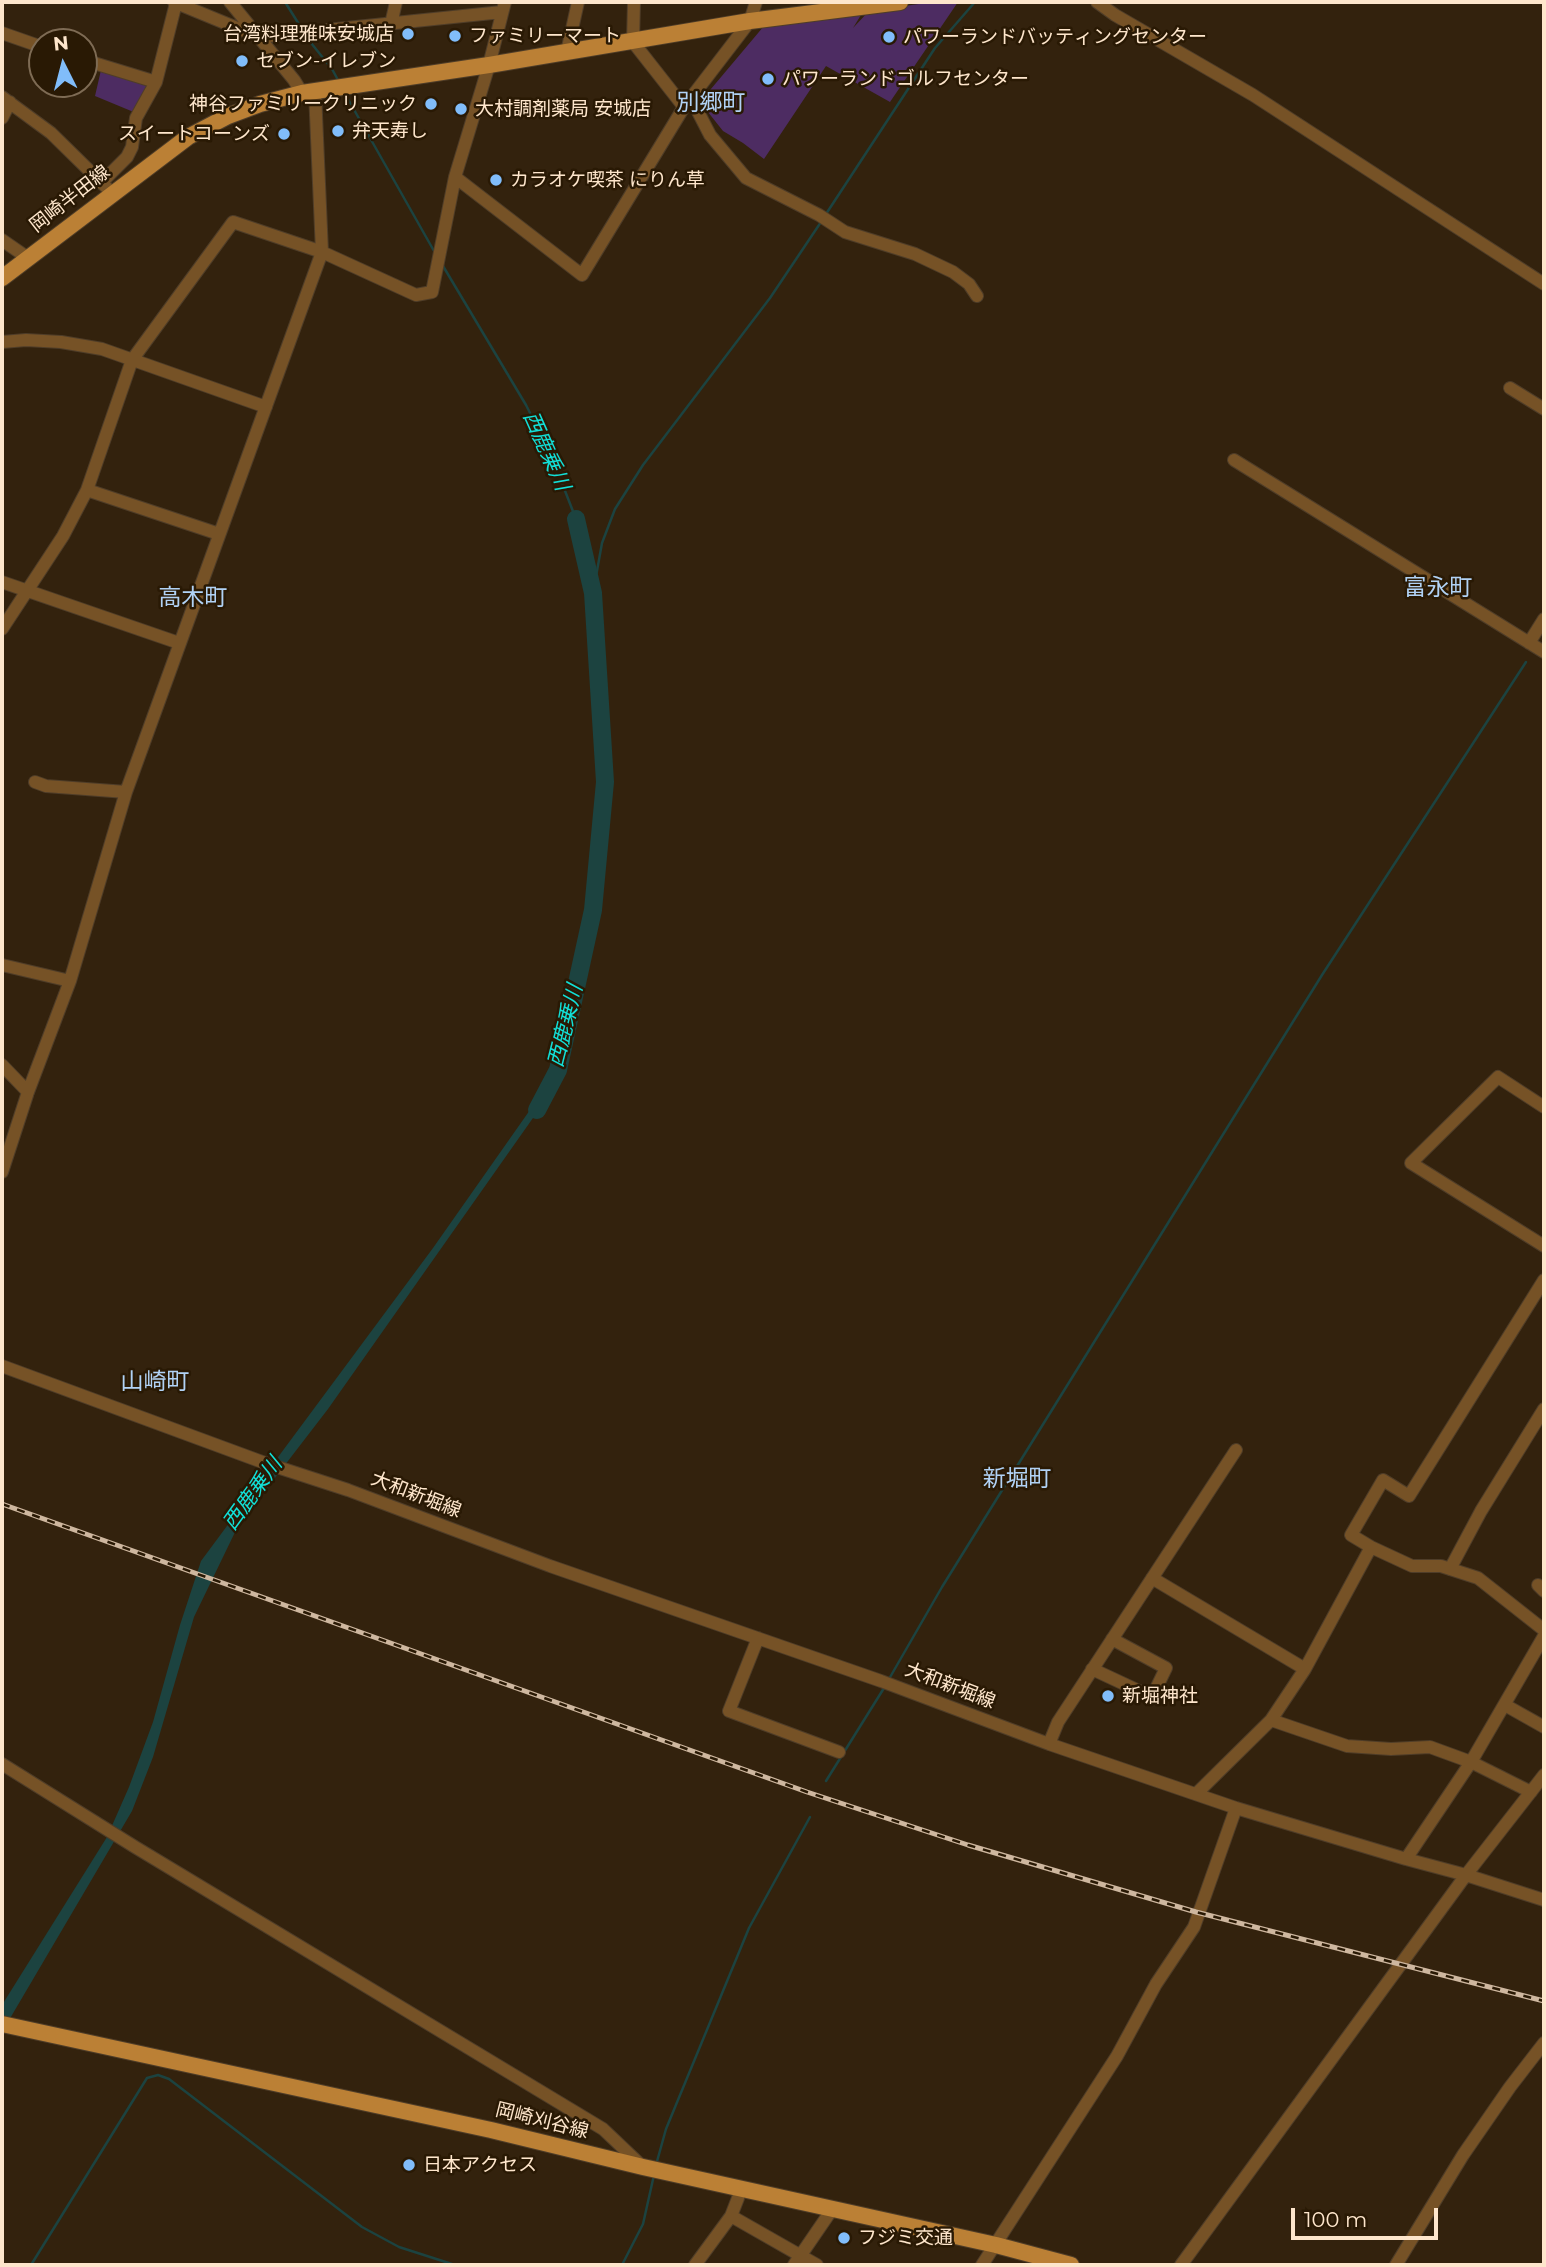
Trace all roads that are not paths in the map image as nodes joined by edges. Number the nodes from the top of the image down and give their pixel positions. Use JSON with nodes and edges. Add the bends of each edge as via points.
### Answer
{"nodes":[{"id":1,"x":175,"y":2,"type":"edge"},
{"id":2,"x":230,"y":2,"type":"edge"},
{"id":3,"x":396,"y":2,"type":"edge"},
{"id":4,"x":578,"y":2,"type":"edge"},
{"id":5,"x":634,"y":2,"type":"edge"},
{"id":6,"x":756,"y":2,"type":"edge"},
{"id":7,"x":900,"y":2,"type":"edge"},
{"id":8,"x":1097,"y":2,"type":"edge"},
{"id":9,"x":503,"y":7,"type":"edge"},
{"id":10,"x":750,"y":21,"type":"junction"},
{"id":11,"x":391,"y":24,"type":"junction"},
{"id":12,"x":2,"y":33,"type":"edge"},
{"id":13,"x":259,"y":37,"type":"junction"},
{"id":14,"x":28,"y":42,"type":"edge"},
{"id":15,"x":633,"y":42,"type":"junction"},
{"id":16,"x":567,"y":52,"type":"junction"},
{"id":17,"x":98,"y":64,"type":"edge"},
{"id":18,"x":489,"y":65,"type":"junction"},
{"id":19,"x":156,"y":82,"type":"junction"},
{"id":20,"x":309,"y":93,"type":"junction"},
{"id":21,"x":6,"y":100,"type":"edge"},
{"id":22,"x":684,"y":107,"type":"junction"},
{"id":23,"x":2,"y":118,"type":"edge"},
{"id":24,"x":455,"y":177,"type":"junction"},
{"id":25,"x":106,"y":188,"type":"junction"},
{"id":26,"x":2,"y":240,"type":"edge"},
{"id":27,"x":322,"y":252,"type":"junction"},
{"id":28,"x":28,"y":258,"type":"junction"},
{"id":29,"x":2,"y":278,"type":"edge"},
{"id":30,"x":1544,"y":284,"type":"edge"},
{"id":31,"x":977,"y":296,"type":"dead end"},
{"id":32,"x":2,"y":342,"type":"edge"},
{"id":33,"x":132,"y":360,"type":"junction"},
{"id":34,"x":1510,"y":388,"type":"dead end"},
{"id":35,"x":266,"y":407,"type":"junction"},
{"id":36,"x":1544,"y":409,"type":"edge"},
{"id":37,"x":1234,"y":460,"type":"dead end"},
{"id":38,"x":87,"y":490,"type":"junction"},
{"id":39,"x":219,"y":534,"type":"junction"},
{"id":40,"x":2,"y":582,"type":"edge"},
{"id":41,"x":28,"y":590,"type":"junction"},
{"id":42,"x":1544,"y":619,"type":"edge"},
{"id":43,"x":2,"y":629,"type":"edge"},
{"id":44,"x":179,"y":643,"type":"junction"},
{"id":45,"x":1529,"y":643,"type":"junction"},
{"id":46,"x":1544,"y":652,"type":"edge"},
{"id":47,"x":35,"y":782,"type":"dead end"},
{"id":48,"x":126,"y":792,"type":"junction"},
{"id":49,"x":2,"y":965,"type":"edge"},
{"id":50,"x":70,"y":981,"type":"junction"},
{"id":51,"x":2,"y":1065,"type":"edge"},
{"id":52,"x":28,"y":1093,"type":"junction"},
{"id":53,"x":1544,"y":1107,"type":"edge"},
{"id":54,"x":3,"y":1164,"type":"edge"},
{"id":55,"x":1544,"y":1246,"type":"edge"},
{"id":56,"x":1544,"y":1280,"type":"edge"},
{"id":57,"x":4,"y":1367,"type":"edge"},
{"id":58,"x":2,"y":1381,"type":"edge"},
{"id":59,"x":1544,"y":1409,"type":"edge"},
{"id":60,"x":1236,"y":1450,"type":"dead end"},
{"id":61,"x":1371,"y":1547,"type":"junction"},
{"id":62,"x":1450,"y":1569,"type":"junction"},
{"id":63,"x":1152,"y":1578,"type":"junction"},
{"id":64,"x":1544,"y":1630,"type":"edge"},
{"id":65,"x":1544,"y":1636,"type":"edge"},
{"id":66,"x":758,"y":1638,"type":"junction"},
{"id":67,"x":1112,"y":1639,"type":"junction"},
{"id":68,"x":1092,"y":1669,"type":"junction"},
{"id":69,"x":1305,"y":1669,"type":"junction"},
{"id":70,"x":1505,"y":1705,"type":"junction"},
{"id":71,"x":1271,"y":1720,"type":"junction"},
{"id":72,"x":1544,"y":1727,"type":"edge"},
{"id":73,"x":1049,"y":1744,"type":"junction"},
{"id":74,"x":839,"y":1752,"type":"dead end"},
{"id":75,"x":1471,"y":1762,"type":"junction"},
{"id":76,"x":2,"y":1764,"type":"edge"},
{"id":77,"x":1544,"y":1775,"type":"edge"},
{"id":78,"x":1531,"y":1792,"type":"junction"},
{"id":79,"x":1196,"y":1794,"type":"junction"},
{"id":80,"x":1236,"y":1808,"type":"junction"},
{"id":81,"x":1406,"y":1859,"type":"junction"},
{"id":82,"x":1466,"y":1875,"type":"junction"},
{"id":83,"x":1544,"y":1900,"type":"edge"},
{"id":84,"x":2,"y":2024,"type":"edge"},
{"id":85,"x":1544,"y":2043,"type":"edge"},
{"id":86,"x":643,"y":2167,"type":"junction"},
{"id":87,"x":738,"y":2198,"type":"dead end"},
{"id":88,"x":833,"y":2208,"type":"junction"},
{"id":89,"x":731,"y":2216,"type":"junction"},
{"id":90,"x":996,"y":2245,"type":"junction"},
{"id":91,"x":797,"y":2260,"type":"edge"},
{"id":92,"x":695,"y":2265,"type":"edge"},
{"id":93,"x":817,"y":2265,"type":"edge"},
{"id":94,"x":982,"y":2265,"type":"edge"},
{"id":95,"x":1071,"y":2265,"type":"edge"},
{"id":96,"x":1181,"y":2265,"type":"edge"},
{"id":97,"x":1396,"y":2265,"type":"edge"}],
"edges":[{"from":1,"to":13,"type":"street"},
{"from":1,"to":19,"type":"street"},
{"from":2,"to":13,"type":"street"},
{"from":3,"to":11,"type":"street"},
{"from":4,"to":16,"type":"street"},
{"from":5,"to":15,"type":"street"},
{"from":6,"to":10,"type":"street"},
{"from":7,"to":10,"type":"main road","name":"岡崎半田線"},
{"from":8,"to":30,"type":"street","via":[[1253,95]]},
{"from":9,"to":11,"type":"street"},
{"from":9,"to":18,"type":"street"},
{"from":10,"to":15,"type":"main road","name":"岡崎半田線"},
{"from":10,"to":22,"type":"street"},
{"from":11,"to":13,"type":"street"},
{"from":12,"to":14,"type":"street"},
{"from":13,"to":20,"type":"street"},
{"from":15,"to":16,"type":"main road","name":"岡崎半田線"},
{"from":15,"to":22,"type":"street"},
{"from":16,"to":18,"type":"main road","name":"岡崎半田線"},
{"from":17,"to":19,"type":"street"},
{"from":18,"to":20,"type":"main road","name":"岡崎半田線"},
{"from":18,"to":24,"type":"street"},
{"from":19,"to":25,"type":"street","via":[[136,118],[132,148]]},
{"from":20,"to":25,"type":"main road","name":"岡崎半田線","via":[[228,116]]},
{"from":20,"to":27,"type":"street"},
{"from":21,"to":23,"type":"street"},
{"from":21,"to":25,"type":"street","via":[[51,133]]},
{"from":22,"to":24,"type":"street","via":[[582,275]]},
{"from":22,"to":31,"type":"street","via":[[693,102],[710,135],[746,178],[845,232],[915,254],[953,272]]},
{"from":24,"to":27,"type":"street","via":[[432,292],[416,295]]},
{"from":25,"to":28,"type":"main road","name":"岡崎半田線"},
{"from":26,"to":28,"type":"street"},
{"from":27,"to":33,"type":"street","via":[[233,222]]},
{"from":27,"to":35,"type":"street"},
{"from":28,"to":29,"type":"main road","name":"岡崎半田線"},
{"from":32,"to":33,"type":"street","via":[[61,342]]},
{"from":33,"to":35,"type":"street"},
{"from":33,"to":38,"type":"street"},
{"from":34,"to":36,"type":"street"},
{"from":35,"to":39,"type":"street"},
{"from":37,"to":45,"type":"street"},
{"from":38,"to":39,"type":"street"},
{"from":38,"to":41,"type":"street"},
{"from":39,"to":44,"type":"street"},
{"from":40,"to":41,"type":"street"},
{"from":41,"to":43,"type":"street"},
{"from":41,"to":44,"type":"street"},
{"from":42,"to":45,"type":"street"},
{"from":44,"to":48,"type":"street"},
{"from":45,"to":46,"type":"street"},
{"from":47,"to":48,"type":"street"},
{"from":48,"to":50,"type":"street"},
{"from":49,"to":50,"type":"street"},
{"from":50,"to":52,"type":"street"},
{"from":51,"to":52,"type":"street"},
{"from":52,"to":54,"type":"street"},
{"from":53,"to":55,"type":"street","via":[[1497,1077],[1411,1163]]},
{"from":56,"to":61,"type":"street","via":[[1409,1496],[1383,1480],[1352,1535]]},
{"from":57,"to":58,"type":"street"},
{"from":57,"to":66,"type":"street","name":"大和新堀線"},
{"from":59,"to":62,"type":"street"},
{"from":60,"to":63,"type":"street"},
{"from":61,"to":62,"type":"street","via":[[1412,1566]]},
{"from":61,"to":69,"type":"street"},
{"from":62,"to":64,"type":"street","via":[[1478,1578]]},
{"from":63,"to":67,"type":"street"},
{"from":63,"to":69,"type":"street"},
{"from":65,"to":70,"type":"street"},
{"from":66,"to":73,"type":"street","name":"大和新堀線"},
{"from":66,"to":74,"type":"street","via":[[729,1711]]},
{"from":67,"to":68,"type":"street"},
{"from":67,"to":68,"type":"street","via":[[1166,1668],[1152,1697]]},
{"from":68,"to":73,"type":"street"},
{"from":69,"to":71,"type":"street"},
{"from":70,"to":72,"type":"street"},
{"from":70,"to":75,"type":"street"},
{"from":71,"to":75,"type":"street","via":[[1347,1746],[1430,1747]]},
{"from":71,"to":79,"type":"street"},
{"from":73,"to":79,"type":"street","name":"大和新堀線"},
{"from":75,"to":78,"type":"street"},
{"from":75,"to":81,"type":"street"},
{"from":76,"to":86,"type":"street","via":[[603,2129]]},
{"from":77,"to":78,"type":"street"},
{"from":78,"to":82,"type":"street"},
{"from":79,"to":80,"type":"street","name":"大和新堀線"},
{"from":80,"to":81,"type":"street","name":"大和新堀線"},
{"from":80,"to":90,"type":"street","via":[[1194,1927]]},
{"from":81,"to":82,"type":"street","name":"大和新堀線"},
{"from":82,"to":83,"type":"street","name":"大和新堀線"},
{"from":82,"to":96,"type":"street"},
{"from":84,"to":86,"type":"main road","name":"岡崎刈谷線"},
{"from":85,"to":97,"type":"street","via":[[1463,2155]]},
{"from":86,"to":88,"type":"main road","name":"岡崎刈谷線"},
{"from":87,"to":89,"type":"street"},
{"from":88,"to":90,"type":"main road","name":"岡崎刈谷線"},
{"from":88,"to":91,"type":"street"},
{"from":89,"to":91,"type":"street"},
{"from":89,"to":92,"type":"street"},
{"from":90,"to":94,"type":"street"},
{"from":90,"to":95,"type":"main road","name":"岡崎刈谷線"},
{"from":91,"to":93,"type":"street"}]}
